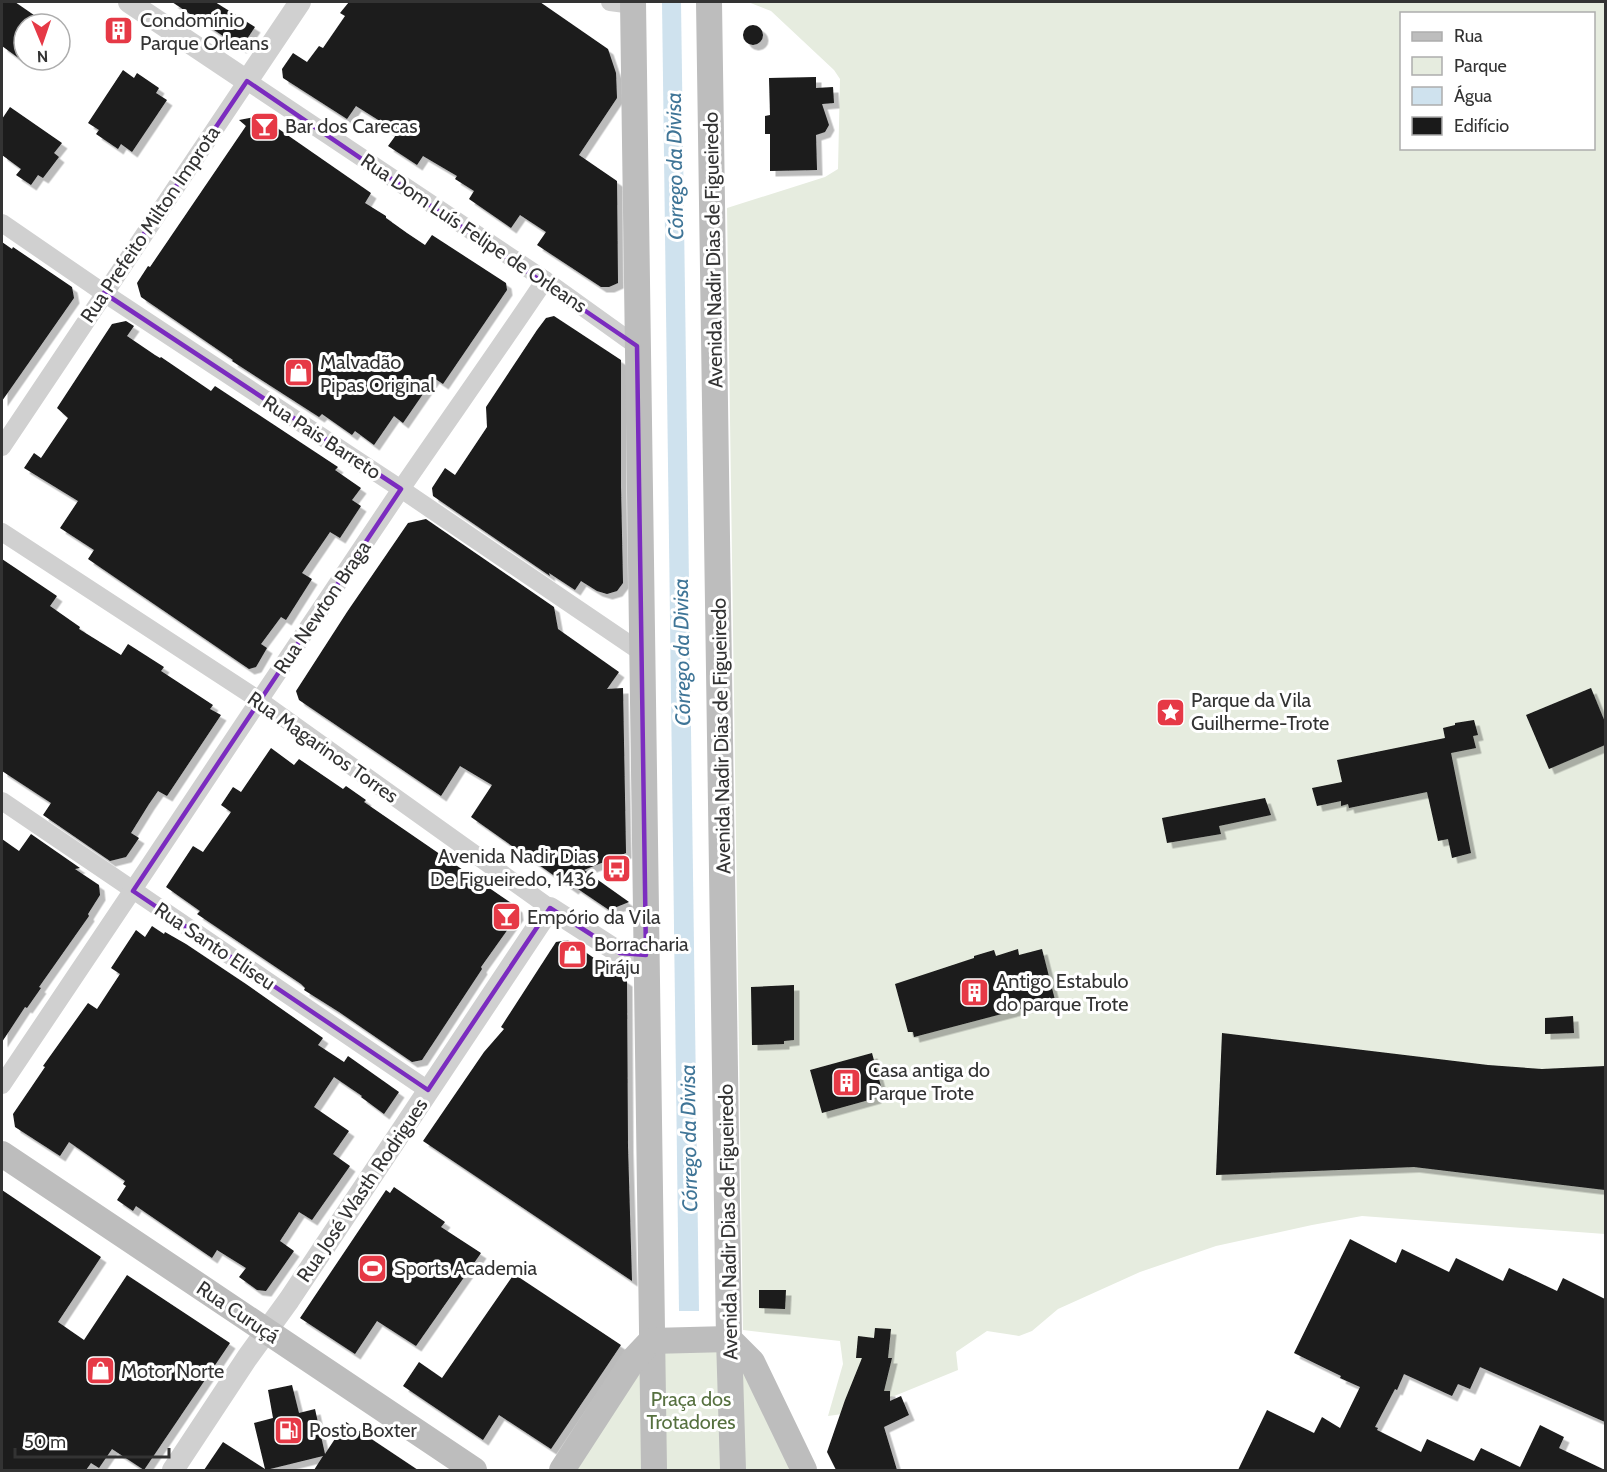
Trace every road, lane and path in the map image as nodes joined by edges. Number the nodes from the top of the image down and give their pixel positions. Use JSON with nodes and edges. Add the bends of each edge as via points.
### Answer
{"nodes":[{"id":1,"x":129,"y":2,"type":"edge"},
{"id":2,"x":300,"y":2,"type":"edge"},
{"id":3,"x":709,"y":2,"type":"edge"},
{"id":4,"x":625,"y":3,"type":"edge"},
{"id":5,"x":247,"y":81,"type":"junction"},
{"id":6,"x":2,"y":224,"type":"edge"},
{"id":7,"x":545,"y":280,"type":"junction"},
{"id":8,"x":104,"y":293,"type":"junction"},
{"id":9,"x":637,"y":346,"type":"junction"},
{"id":10,"x":2,"y":447,"type":"edge"},
{"id":11,"x":401,"y":489,"type":"junction"},
{"id":12,"x":2,"y":532,"type":"edge"},
{"id":13,"x":641,"y":652,"type":"junction"},
{"id":14,"x":259,"y":700,"type":"junction"},
{"id":15,"x":2,"y":801,"type":"edge"},
{"id":16,"x":133,"y":891,"type":"junction"},
{"id":17,"x":550,"y":908,"type":"junction"},
{"id":18,"x":646,"y":955,"type":"junction"},
{"id":19,"x":2,"y":1085,"type":"edge"},
{"id":20,"x":428,"y":1090,"type":"junction"},
{"id":21,"x":2,"y":1154,"type":"edge"},
{"id":22,"x":267,"y":1331,"type":"junction"},
{"id":23,"x":729,"y":1339,"type":"junction"},
{"id":24,"x":651,"y":1341,"type":"junction"},
{"id":25,"x":172,"y":1470,"type":"edge"},
{"id":26,"x":474,"y":1470,"type":"edge"},
{"id":27,"x":562,"y":1470,"type":"edge"},
{"id":28,"x":654,"y":1470,"type":"edge"},
{"id":29,"x":733,"y":1470,"type":"edge"},
{"id":30,"x":804,"y":1470,"type":"edge"}],
"edges":[{"from":1,"to":5,"type":"street","name":"Rua Dom Luís Felipe de Orleans"},
{"from":2,"to":5,"type":"street","name":"Rua Prefeito Milton Improta"},
{"from":3,"to":23,"type":"main road","name":"Avenida Nadir Dias de Figueiredo"},
{"from":4,"to":9,"type":"main road"},
{"from":5,"to":7,"type":"street","name":"Rua Dom Luís Felipe de Orleans"},
{"from":5,"to":8,"type":"street","name":"Rua Prefeito Milton Improta"},
{"from":6,"to":8,"type":"street","name":"Rua Pais Barreto"},
{"from":7,"to":9,"type":"street","name":"Rua Dom Luís Felipe de Orleans"},
{"from":7,"to":11,"type":"street","name":"Rua Newton Braga"},
{"from":8,"to":10,"type":"street","name":"Rua Prefeito Milton Improta"},
{"from":8,"to":11,"type":"street","name":"Rua Pais Barreto"},
{"from":9,"to":13,"type":"main road"},
{"from":11,"to":13,"type":"street","name":"Rua Pais Barreto"},
{"from":11,"to":14,"type":"street","name":"Rua Newton Braga"},
{"from":12,"to":14,"type":"street","name":"Rua Magarinos Torres"},
{"from":13,"to":18,"type":"main road"},
{"from":14,"to":16,"type":"street","name":"Rua Newton Braga"},
{"from":14,"to":17,"type":"street","name":"Rua Magarinos Torres"},
{"from":15,"to":16,"type":"street","name":"Rua Santo Eliseu"},
{"from":16,"to":19,"type":"street","name":"Rua Newton Braga"},
{"from":16,"to":20,"type":"street","name":"Rua Santo Eliseu"},
{"from":17,"to":18,"type":"street","name":"Rua Magarinos Torres","via":[[620,953]]},
{"from":17,"to":20,"type":"street","name":"Rua José Wasth Rodrigues"},
{"from":18,"to":24,"type":"main road"},
{"from":20,"to":22,"type":"street","name":"Rua José Wasth Rodrigues"},
{"from":21,"to":22,"type":"main road","name":"Rua Curuçá"},
{"from":22,"to":25,"type":"street","name":"Rua José Wasth Rodrigues"},
{"from":22,"to":26,"type":"main road","name":"Rua Curuçá"},
{"from":23,"to":24,"type":"main road"},
{"from":23,"to":29,"type":"main road","name":"Avenida Nadir Dias de Figueiredo"},
{"from":23,"to":30,"type":"main road","via":[[752,1362]]},
{"from":24,"to":27,"type":"main road","via":[[634,1359]]},
{"from":24,"to":28,"type":"main road"}]}
